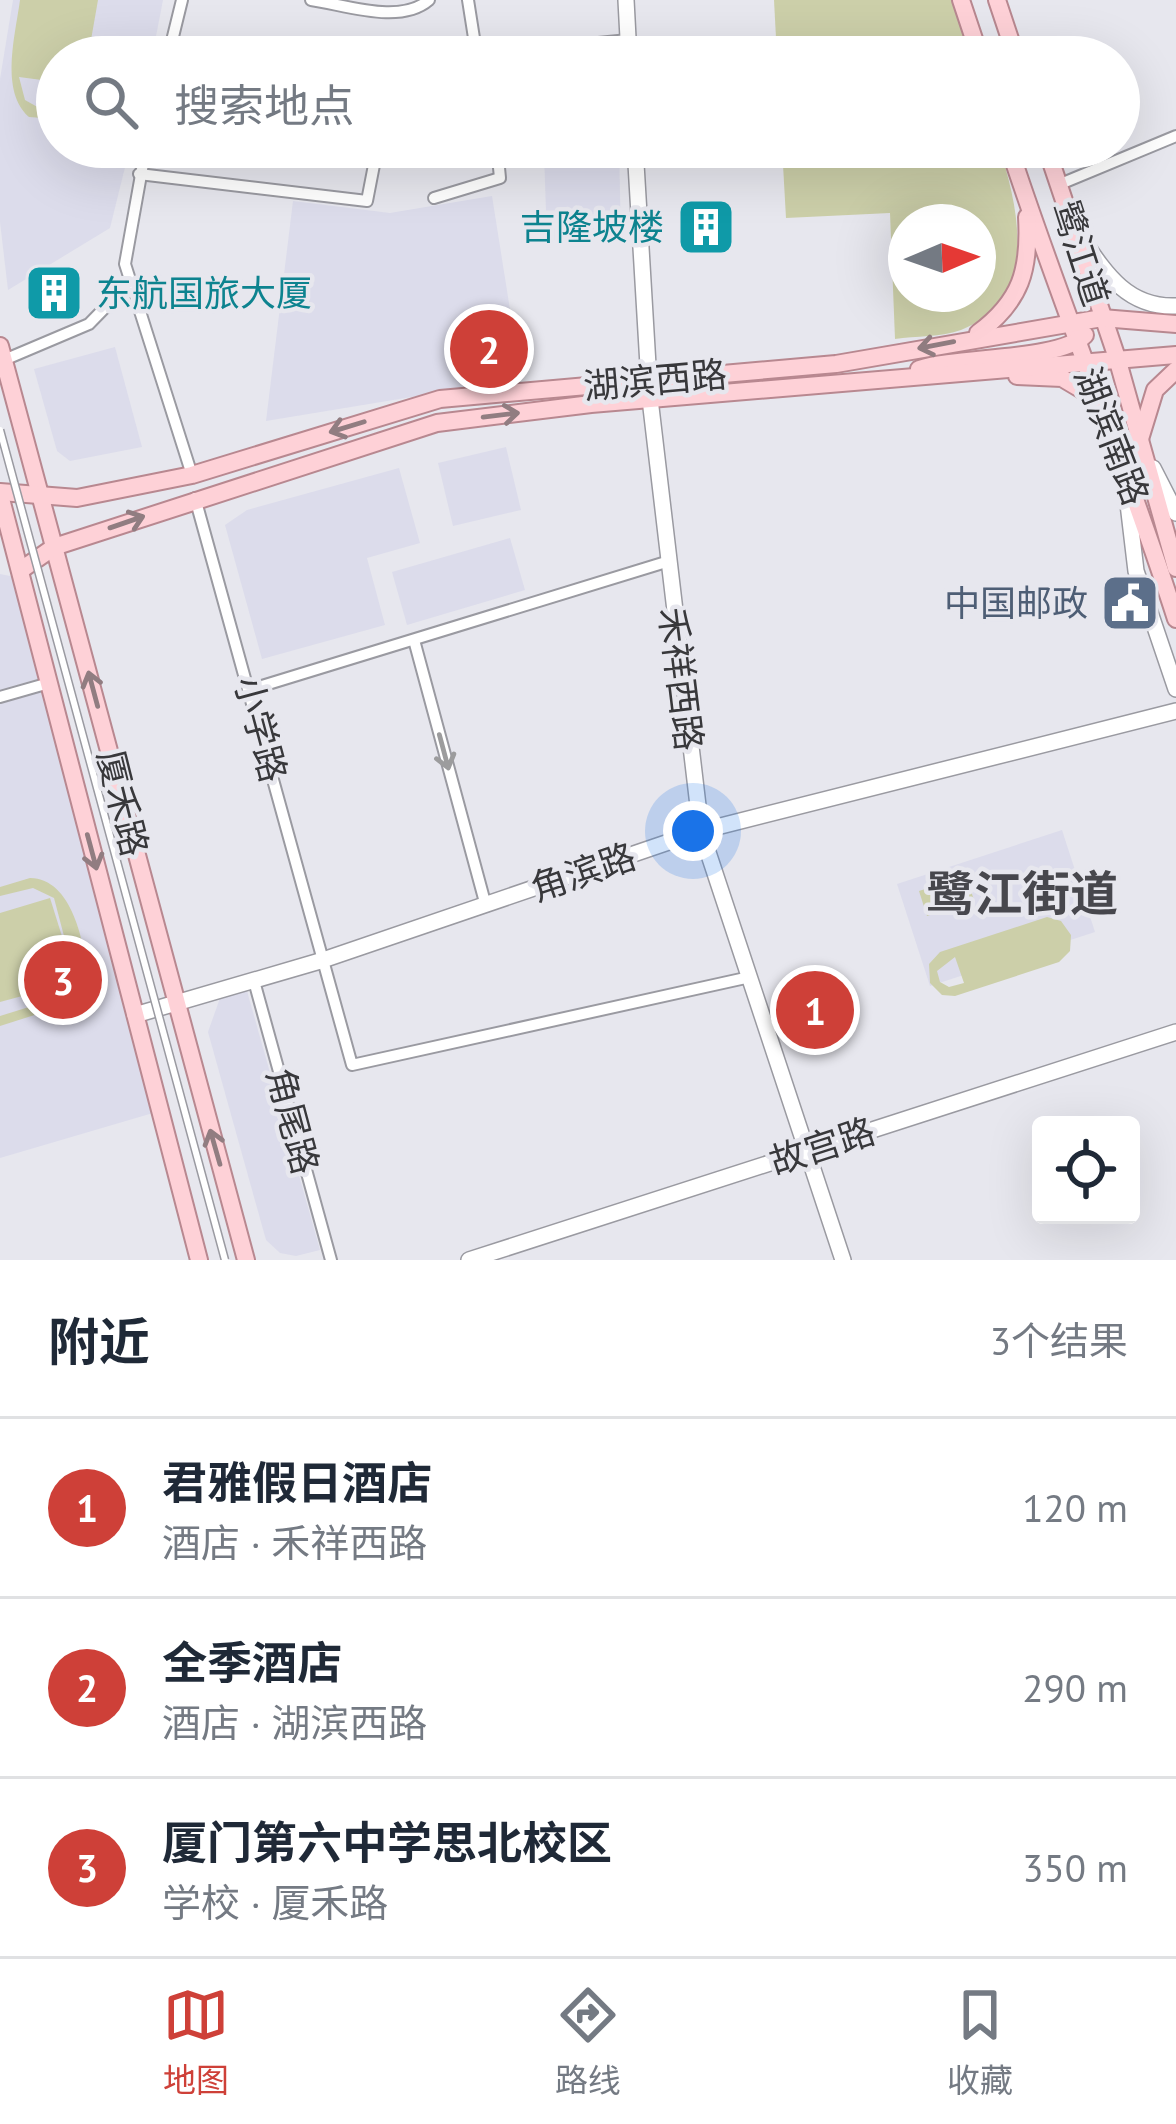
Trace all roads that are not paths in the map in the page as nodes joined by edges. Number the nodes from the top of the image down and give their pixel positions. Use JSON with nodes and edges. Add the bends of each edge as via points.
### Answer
{"nodes":[{"id":1,"x":182,"y":0,"type":"edge"},
{"id":2,"x":311,"y":0,"type":"edge"},
{"id":3,"x":429,"y":0,"type":"edge"},
{"id":4,"x":468,"y":0,"type":"edge"},
{"id":5,"x":626,"y":0,"type":"edge"},
{"id":6,"x":961,"y":0,"type":"edge"},
{"id":7,"x":997,"y":0,"type":"edge"},
{"id":8,"x":173,"y":36,"type":"edge"},
{"id":9,"x":474,"y":36,"type":"edge"},
{"id":10,"x":628,"y":36,"type":"edge"},
{"id":11,"x":973,"y":36,"type":"edge"},
{"id":12,"x":1009,"y":36,"type":"edge"},
{"id":13,"x":1176,"y":136,"type":"edge"},
{"id":14,"x":1140,"y":151,"type":"edge"},
{"id":15,"x":141,"y":168,"type":"edge"},
{"id":16,"x":373,"y":168,"type":"edge"},
{"id":17,"x":499,"y":168,"type":"edge"},
{"id":18,"x":636,"y":168,"type":"edge"},
{"id":19,"x":1016,"y":168,"type":"edge"},
{"id":20,"x":1053,"y":168,"type":"edge"},
{"id":21,"x":1099,"y":168,"type":"edge"},
{"id":22,"x":140,"y":174,"type":"junction"},
{"id":23,"x":1058,"y":185,"type":"junction"},
{"id":24,"x":434,"y":197,"type":"dead end"},
{"id":25,"x":1025,"y":198,"type":"junction"},
{"id":26,"x":1071,"y":223,"type":"junction"},
{"id":27,"x":128,"y":284,"type":"junction"},
{"id":28,"x":1176,"y":307,"type":"edge"},
{"id":29,"x":1102,"y":318,"type":"junction"},
{"id":30,"x":1070,"y":321,"type":"junction"},
{"id":31,"x":1176,"y":324,"type":"edge"},
{"id":32,"x":974,"y":337,"type":"junction"},
{"id":33,"x":1080,"y":352,"type":"junction"},
{"id":34,"x":2,"y":353,"type":"edge"},
{"id":35,"x":1176,"y":355,"type":"edge"},
{"id":36,"x":1117,"y":358,"type":"junction"},
{"id":37,"x":1176,"y":370,"type":"edge"},
{"id":38,"x":962,"y":372,"type":"junction"},
{"id":39,"x":889,"y":379,"type":"junction"},
{"id":40,"x":650,"y":390,"type":"junction"},
{"id":41,"x":1101,"y":400,"type":"junction"},
{"id":42,"x":0,"y":430,"type":"edge"},
{"id":43,"x":1140,"y":440,"type":"junction"},
{"id":44,"x":1121,"y":448,"type":"junction"},
{"id":45,"x":191,"y":475,"type":"junction"},
{"id":46,"x":0,"y":494,"type":"edge"},
{"id":47,"x":44,"y":497,"type":"junction"},
{"id":48,"x":195,"y":498,"type":"junction"},
{"id":49,"x":1176,"y":513,"type":"edge"},
{"id":50,"x":54,"y":547,"type":"junction"},
{"id":51,"x":666,"y":562,"type":"junction"},
{"id":52,"x":0,"y":566,"type":"edge"},
{"id":53,"x":1176,"y":568,"type":"edge"},
{"id":54,"x":21,"y":570,"type":"junction"},
{"id":55,"x":1176,"y":619,"type":"edge"},
{"id":56,"x":414,"y":640,"type":"junction"},
{"id":57,"x":49,"y":683,"type":"junction"},
{"id":58,"x":252,"y":689,"type":"junction"},
{"id":59,"x":1176,"y":689,"type":"edge"},
{"id":60,"x":0,"y":697,"type":"edge"},
{"id":61,"x":1176,"y":711,"type":"edge"},
{"id":62,"x":701,"y":831,"type":"junction"},
{"id":63,"x":486,"y":906,"type":"junction"},
{"id":64,"x":320,"y":961,"type":"junction"},
{"id":65,"x":750,"y":976,"type":"junction"},
{"id":66,"x":254,"y":981,"type":"junction"},
{"id":67,"x":174,"y":1002,"type":"junction"},
{"id":68,"x":135,"y":1015,"type":"junction"},
{"id":69,"x":1176,"y":1032,"type":"edge"},
{"id":70,"x":809,"y":1150,"type":"junction"},
{"id":71,"x":199,"y":1260,"type":"edge"},
{"id":72,"x":225,"y":1260,"type":"edge"},
{"id":73,"x":246,"y":1260,"type":"edge"},
{"id":74,"x":332,"y":1260,"type":"edge"},
{"id":75,"x":469,"y":1260,"type":"edge"},
{"id":76,"x":844,"y":1260,"type":"edge"}],
"edges":[{"from":1,"to":8,"type":"street"},
{"from":2,"to":3,"type":"street","via":[[392,12],[418,10]]},
{"from":4,"to":9,"type":"street"},
{"from":5,"to":10,"type":"street"},
{"from":6,"to":11,"type":"main road"},
{"from":7,"to":12,"type":"main road"},
{"from":13,"to":14,"type":"street"},
{"from":15,"to":22,"type":"street"},
{"from":16,"to":22,"type":"street","via":[[367,201]]},
{"from":17,"to":24,"type":"street","via":[[500,178]]},
{"from":18,"to":40,"type":"street","name":"禾祥西路"},
{"from":19,"to":25,"type":"main road","name":"鹭江道"},
{"from":20,"to":23,"type":"main road","name":"鹭江道"},
{"from":21,"to":23,"type":"street"},
{"from":22,"to":27,"type":"street"},
{"from":23,"to":26,"type":"main road","name":"鹭江道"},
{"from":25,"to":30,"type":"main road","name":"鹭江道"},
{"from":25,"to":32,"type":"main road","via":[[1029,253],[1020,292]]},
{"from":26,"to":28,"type":"street","via":[[1112,281],[1137,300]]},
{"from":26,"to":29,"type":"main road","name":"鹭江道"},
{"from":27,"to":34,"type":"street","via":[[89,323]]},
{"from":27,"to":45,"type":"street"},
{"from":29,"to":30,"type":"main road","name":"湖滨西路"},
{"from":29,"to":31,"type":"main road","name":"湖滨西路"},
{"from":29,"to":33,"type":"main road"},
{"from":29,"to":36,"type":"main road","name":"鹭江道"},
{"from":30,"to":32,"type":"main road","name":"湖滨西路"},
{"from":30,"to":33,"type":"main road","name":"湖滨南路"},
{"from":32,"to":40,"type":"main road","name":"湖滨西路","one_way":true},
{"from":33,"to":36,"type":"main road","name":"湖滨西路"},
{"from":33,"to":38,"type":"main road","name":"湖滨西路"},
{"from":33,"to":39,"type":"main road","via":[[942,361]]},
{"from":33,"to":41,"type":"main road","name":"湖滨南路"},
{"from":34,"to":47,"type":"main road","name":"厦禾路"},
{"from":35,"to":36,"type":"main road","name":"湖滨西路"},
{"from":36,"to":43,"type":"main road","name":"湖滨南路"},
{"from":37,"to":43,"type":"main road","via":[[1155,390]]},
{"from":38,"to":39,"type":"main road","name":"湖滨西路"},
{"from":38,"to":41,"type":"main road","via":[[1062,378]]},
{"from":39,"to":40,"type":"main road","name":"湖滨西路"},
{"from":40,"to":45,"type":"main road","name":"湖滨西路","one_way":true,"via":[[440,399]]},
{"from":48,"to":40,"type":"main road","name":"湖滨西路","one_way":true,"via":[[437,423]]},
{"from":40,"to":51,"type":"street","name":"禾祥西路"},
{"from":41,"to":44,"type":"main road","name":"湖滨南路"},
{"from":42,"to":72,"type":"lane","bridge":true},
{"from":43,"to":49,"type":"street"},
{"from":43,"to":53,"type":"main road","name":"湖滨南路"},
{"from":44,"to":55,"type":"main road","name":"湖滨南路"},
{"from":44,"to":59,"type":"street","via":[[1136,571]]},
{"from":45,"to":47,"type":"main road","name":"湖滨西路"},
{"from":46,"to":47,"type":"main road","name":"湖滨西路"},
{"from":46,"to":54,"type":"main road","name":"厦禾路"},
{"from":47,"to":50,"type":"main road","name":"厦禾路"},
{"from":50,"to":48,"type":"main road","name":"湖滨西路","one_way":true},
{"from":48,"to":58,"type":"street","name":"小学路"},
{"from":50,"to":54,"type":"main road","name":"湖滨西路"},
{"from":67,"to":50,"type":"main road","name":"厦禾路","one_way":true},
{"from":51,"to":56,"type":"street"},
{"from":51,"to":62,"type":"street","name":"禾祥西路"},
{"from":52,"to":54,"type":"street"},
{"from":54,"to":57,"type":"main road","name":"厦禾路"},
{"from":56,"to":58,"type":"street"},
{"from":56,"to":63,"type":"street","one_way":true},
{"from":57,"to":60,"type":"street"},
{"from":57,"to":68,"type":"main road","name":"厦禾路","one_way":true},
{"from":58,"to":64,"type":"street","name":"小学路"},
{"from":61,"to":62,"type":"street","name":"角滨路"},
{"from":62,"to":63,"type":"street","name":"角滨路"},
{"from":62,"to":65,"type":"street","name":"禾祥西路"},
{"from":63,"to":64,"type":"street","name":"角滨路"},
{"from":64,"to":65,"type":"street","name":"小学路","via":[[352,1065]]},
{"from":64,"to":66,"type":"street","name":"角滨路"},
{"from":65,"to":70,"type":"street","name":"禾祥西路"},
{"from":66,"to":67,"type":"street","name":"角滨路"},
{"from":66,"to":74,"type":"street","name":"角尾路"},
{"from":67,"to":68,"type":"street","name":"角滨路"},
{"from":73,"to":67,"type":"main road","name":"厦禾路","one_way":true},
{"from":68,"to":71,"type":"main road","name":"厦禾路"},
{"from":69,"to":70,"type":"street","name":"故宫路"},
{"from":70,"to":75,"type":"street","name":"故宫路"},
{"from":70,"to":76,"type":"street","name":"禾祥西路"}]}
